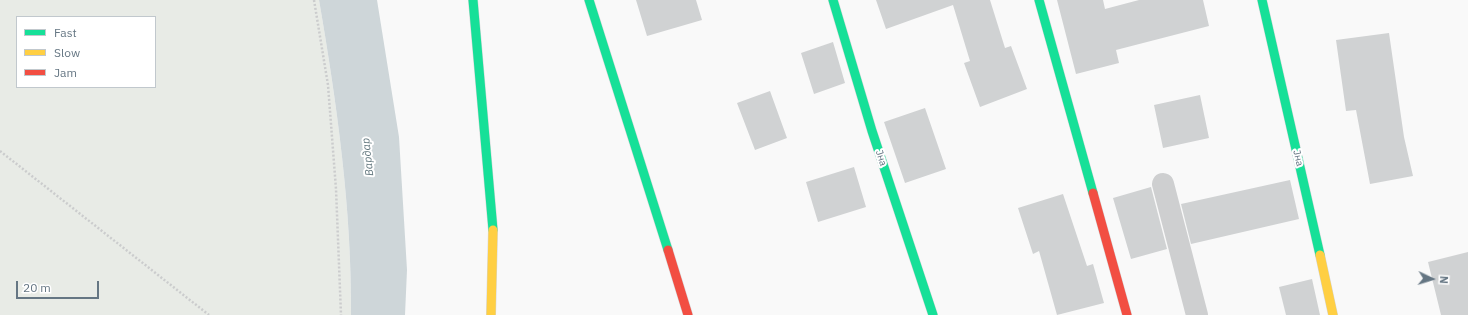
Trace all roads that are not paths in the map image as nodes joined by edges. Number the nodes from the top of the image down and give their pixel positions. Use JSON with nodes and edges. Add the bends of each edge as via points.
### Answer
{"nodes":[{"id":1,"x":473,"y":0,"type":"edge"},
{"id":2,"x":589,"y":0,"type":"edge"},
{"id":3,"x":833,"y":0,"type":"edge"},
{"id":4,"x":1039,"y":0,"type":"edge"},
{"id":5,"x":1262,"y":0,"type":"edge"},
{"id":6,"x":1163,"y":184,"type":"dead end"},
{"id":7,"x":491,"y":315,"type":"edge"},
{"id":8,"x":688,"y":315,"type":"edge"},
{"id":9,"x":933,"y":315,"type":"edge"},
{"id":10,"x":1126,"y":315,"type":"edge"},
{"id":11,"x":1197,"y":315,"type":"edge"},
{"id":12,"x":1333,"y":315,"type":"edge"}],
"edges":[{"from":1,"to":7,"type":"street","via":[[493,236]]},
{"from":2,"to":8,"type":"street"},
{"from":3,"to":9,"type":"street","name":"Јна","via":[[872,131]]},
{"from":4,"to":10,"type":"street"},
{"from":5,"to":12,"type":"street","name":"Јна"},
{"from":6,"to":11,"type":"street"}]}
